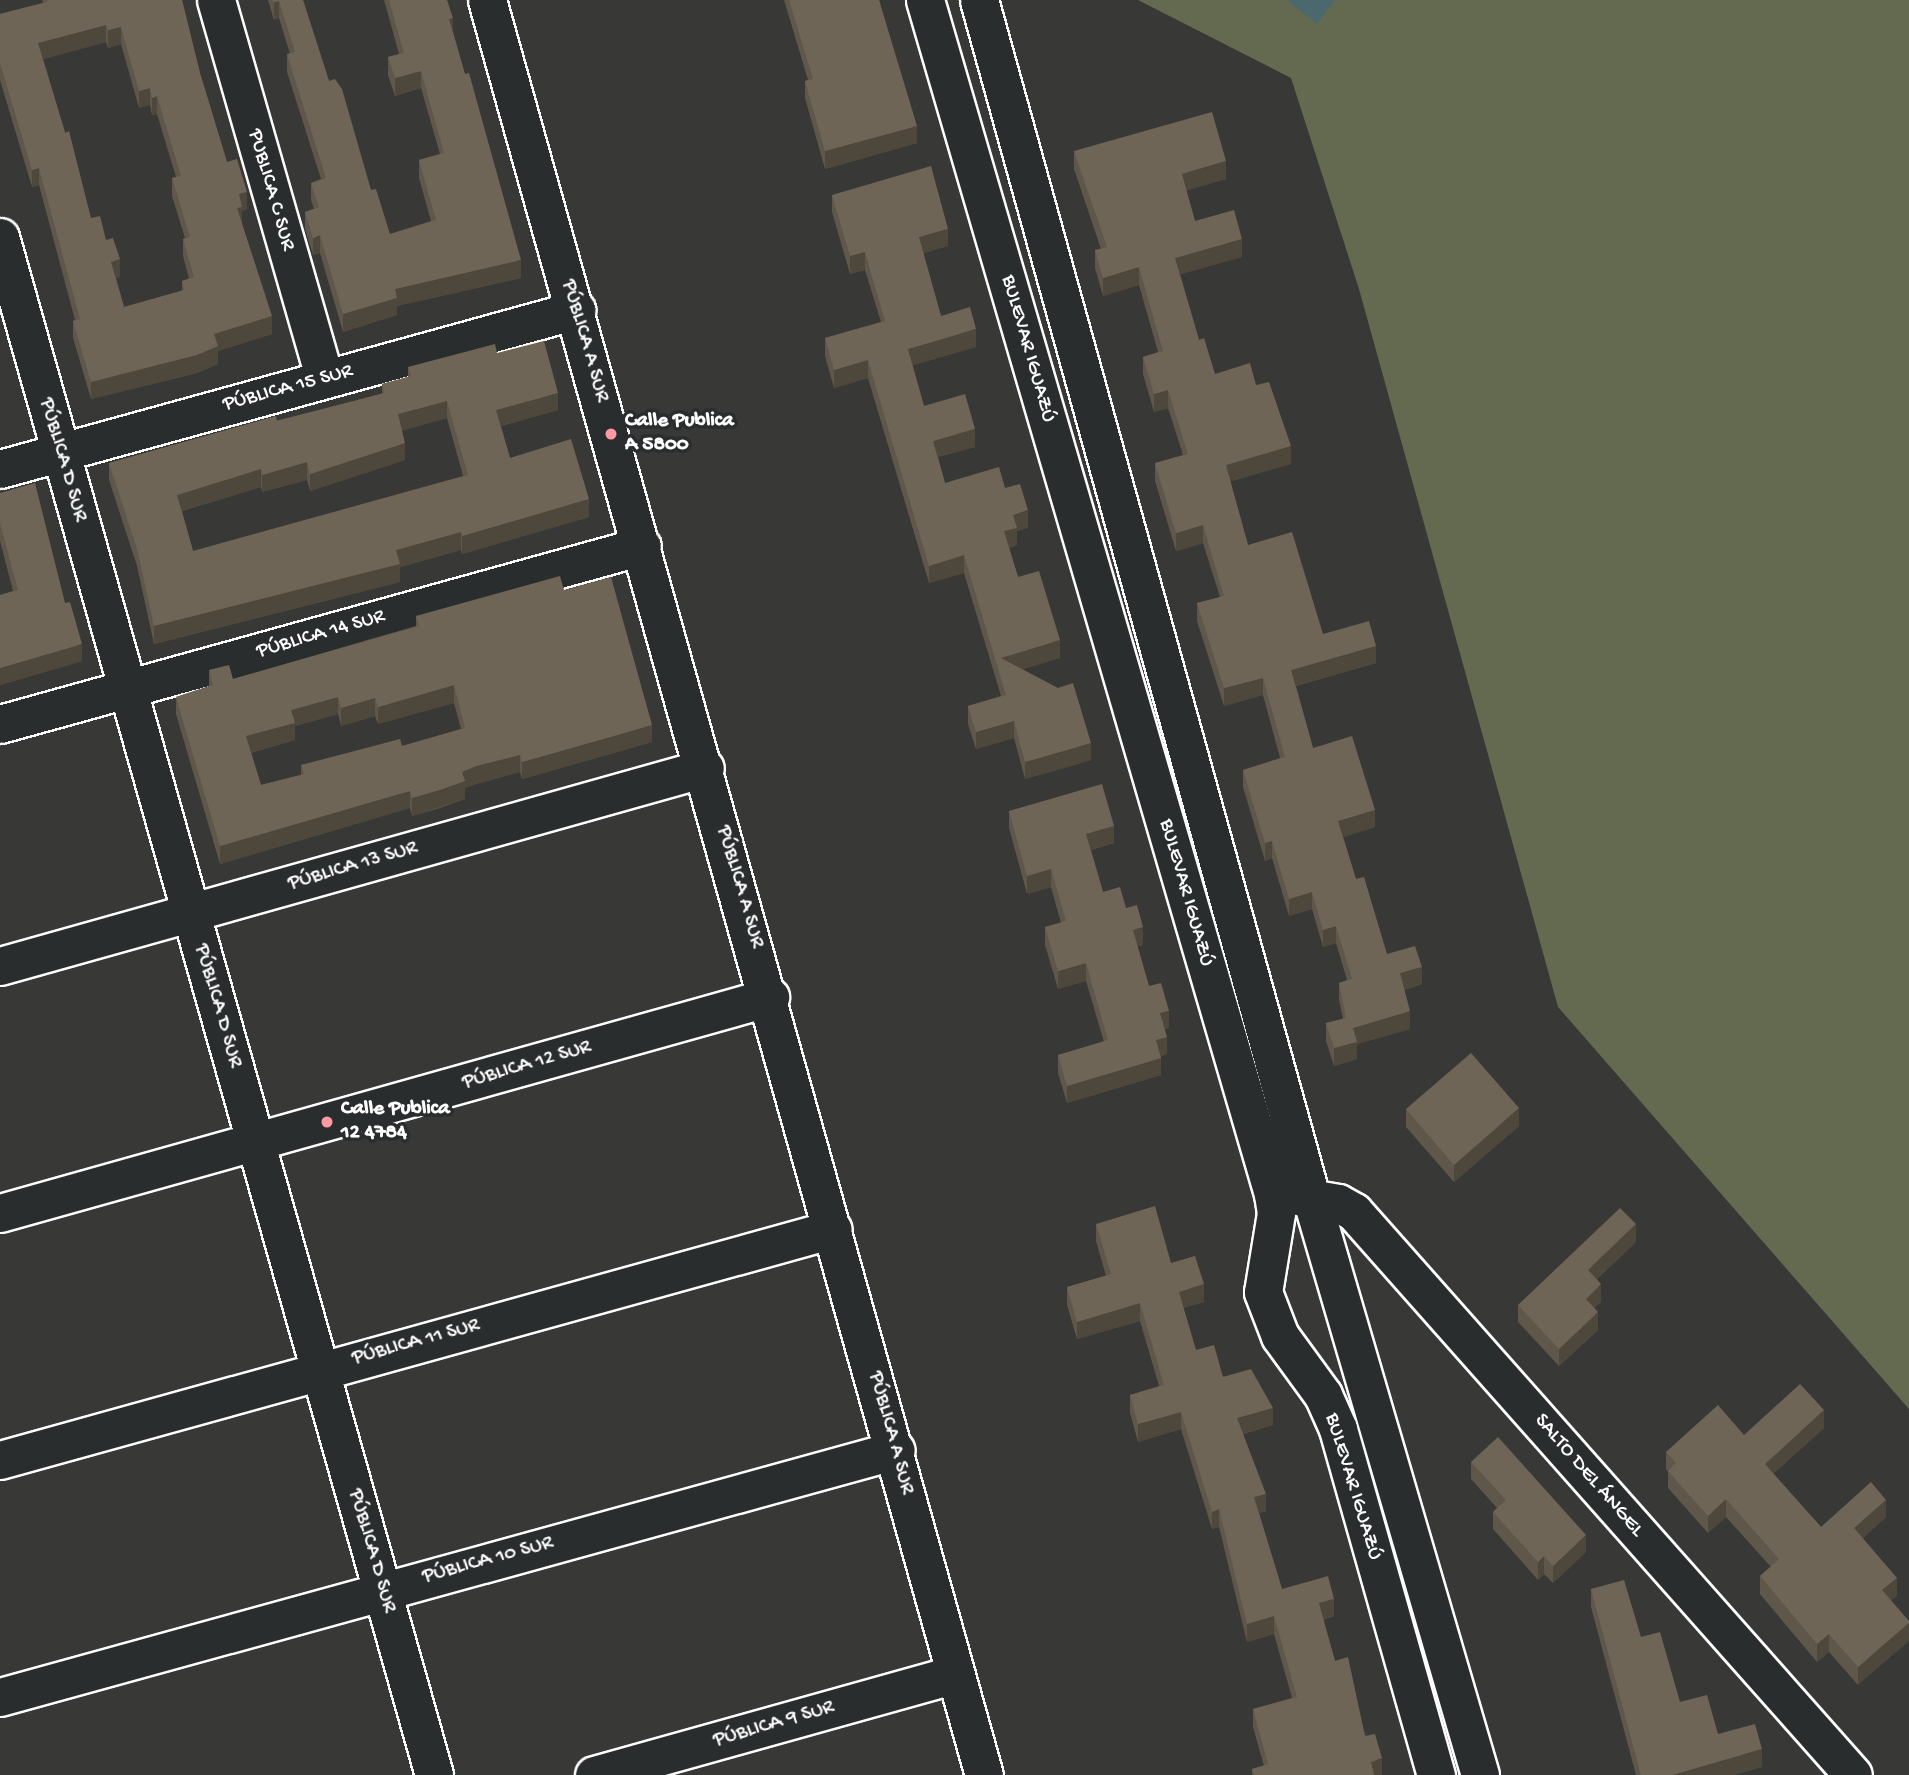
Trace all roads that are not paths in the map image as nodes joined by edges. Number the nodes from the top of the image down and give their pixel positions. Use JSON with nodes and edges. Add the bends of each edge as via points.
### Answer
{"nodes":[{"id":1,"x":216,"y":0,"type":"edge"},
{"id":2,"x":487,"y":0,"type":"edge"},
{"id":3,"x":925,"y":0,"type":"edge"},
{"id":4,"x":979,"y":0,"type":"edge"},
{"id":5,"x":0,"y":237,"type":"edge"},
{"id":6,"x":576,"y":310,"type":"junction"},
{"id":7,"x":325,"y":379,"type":"junction"},
{"id":8,"x":60,"y":452,"type":"junction"},
{"id":9,"x":0,"y":470,"type":"edge"},
{"id":10,"x":642,"y":546,"type":"junction"},
{"id":11,"x":1132,"y":551,"type":"junction"},
{"id":12,"x":1089,"y":564,"type":"junction"},
{"id":13,"x":128,"y":689,"type":"junction"},
{"id":14,"x":0,"y":724,"type":"edge"},
{"id":15,"x":705,"y":768,"type":"junction"},
{"id":16,"x":191,"y":913,"type":"junction"},
{"id":17,"x":0,"y":966,"type":"edge"},
{"id":18,"x":770,"y":997,"type":"junction"},
{"id":19,"x":256,"y":1143,"type":"junction"},
{"id":20,"x":1273,"y":1194,"type":"junction"},
{"id":21,"x":1311,"y":1196,"type":"junction"},
{"id":22,"x":0,"y":1213,"type":"edge"},
{"id":23,"x":833,"y":1229,"type":"junction"},
{"id":24,"x":320,"y":1370,"type":"junction"},
{"id":25,"x":1366,"y":1378,"type":"junction"},
{"id":26,"x":1323,"y":1395,"type":"junction"},
{"id":27,"x":896,"y":1450,"type":"junction"},
{"id":28,"x":0,"y":1460,"type":"edge"},
{"id":29,"x":382,"y":1590,"type":"junction"},
{"id":30,"x":955,"y":1674,"type":"junction"},
{"id":31,"x":0,"y":1697,"type":"edge"},
{"id":32,"x":434,"y":1775,"type":"edge"},
{"id":33,"x":594,"y":1775,"type":"edge"},
{"id":34,"x":984,"y":1775,"type":"edge"},
{"id":35,"x":1436,"y":1775,"type":"edge"},
{"id":36,"x":1480,"y":1775,"type":"edge"},
{"id":37,"x":1853,"y":1775,"type":"edge"}],
"edges":[{"from":1,"to":7,"type":"street","name":"PUBLICA C SUR"},
{"from":2,"to":6,"type":"street","name":"PÚBLICA A SUR"},
{"from":3,"to":12,"type":"street","name":"BULEVAR IGUAZÚ"},
{"from":4,"to":11,"type":"street","name":"BULEVAR IGUAZÚ"},
{"from":5,"to":8,"type":"street","name":"PÚBLICA D SUR"},
{"from":6,"to":7,"type":"street","name":"PÚBLICA 15 SUR"},
{"from":6,"to":10,"type":"street","name":"PÚBLICA A SUR"},
{"from":7,"to":8,"type":"street","name":"PÚBLICA 15 SUR"},
{"from":8,"to":9,"type":"street","name":"PÚBLICA 15 SUR"},
{"from":8,"to":13,"type":"street","name":"PÚBLICA D SUR"},
{"from":10,"to":13,"type":"street","name":"PÚBLICA 14 SUR"},
{"from":10,"to":15,"type":"street","name":"PÚBLICA A SUR"},
{"from":11,"to":12,"type":"street"},
{"from":11,"to":21,"type":"street","name":"BULEVAR IGUAZÚ"},
{"from":12,"to":20,"type":"street","name":"BULEVAR IGUAZÚ"},
{"from":13,"to":14,"type":"street","name":"PÚBLICA 14 SUR"},
{"from":13,"to":16,"type":"street","name":"PÚBLICA D SUR"},
{"from":15,"to":16,"type":"street","name":"PÚBLICA 13 SUR"},
{"from":15,"to":18,"type":"street","name":"PÚBLICA A SUR"},
{"from":16,"to":17,"type":"street","name":"PÚBLICA 13 SUR"},
{"from":16,"to":19,"type":"street","name":"PÚBLICA D SUR"},
{"from":18,"to":19,"type":"street","name":"PÚBLICA 12 SUR"},
{"from":18,"to":23,"type":"street","name":"PÚBLICA A SUR"},
{"from":19,"to":22,"type":"street","name":"PÚBLICA 12 SUR"},
{"from":19,"to":24,"type":"street","name":"PÚBLICA D SUR"},
{"from":20,"to":21,"type":"street","name":"SALTO DEL ÁNGEL"},
{"from":20,"to":26,"type":"street","name":"BULEVAR IGUAZÚ","via":[[1276,1213],[1262,1292],[1280,1336]]},
{"from":21,"to":25,"type":"street","name":"BULEVAR IGUAZÚ"},
{"from":21,"to":37,"type":"street","name":"SALTO DEL ÁNGEL","via":[[1354,1212]]},
{"from":23,"to":24,"type":"street","name":"PÚBLICA 11 SUR"},
{"from":23,"to":27,"type":"street","name":"PÚBLICA A SUR"},
{"from":24,"to":28,"type":"street","name":"PÚBLICA 11 SUR"},
{"from":24,"to":29,"type":"street","name":"PÚBLICA D SUR"},
{"from":25,"to":26,"type":"street","via":[[1340,1394]]},
{"from":25,"to":36,"type":"street","name":"BULEVAR IGUAZÚ"},
{"from":26,"to":35,"type":"street","name":"BULEVAR IGUAZÚ","via":[[1338,1429]]},
{"from":27,"to":29,"type":"street","name":"PÚBLICA 10 SUR"},
{"from":27,"to":30,"type":"street","name":"PÚBLICA A SUR"},
{"from":29,"to":31,"type":"street","name":"PÚBLICA 10 SUR"},
{"from":29,"to":32,"type":"street","name":"PÚBLICA D SUR"},
{"from":30,"to":33,"type":"street","name":"PÚBLICA 9 SUR"},
{"from":30,"to":34,"type":"street","name":"PÚBLICA A SUR"}]}
